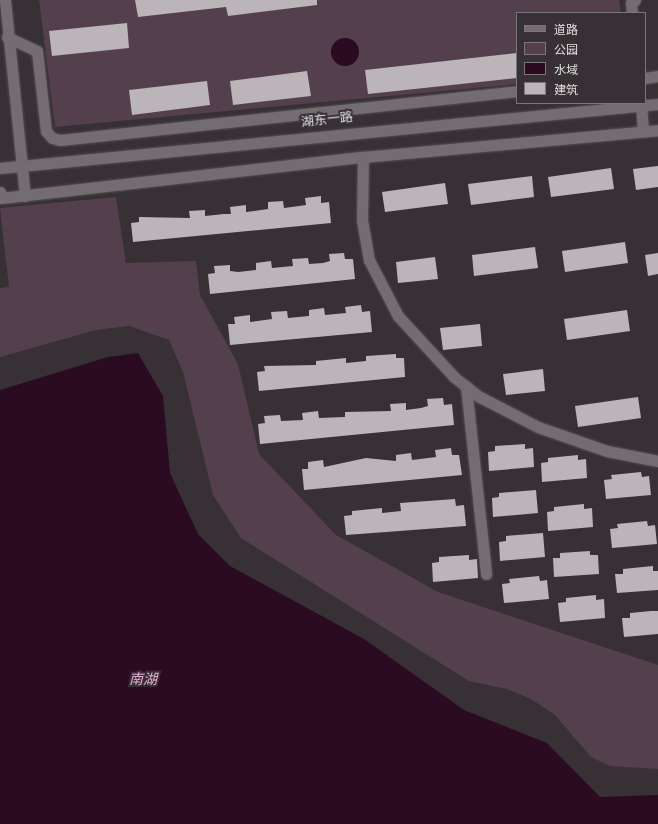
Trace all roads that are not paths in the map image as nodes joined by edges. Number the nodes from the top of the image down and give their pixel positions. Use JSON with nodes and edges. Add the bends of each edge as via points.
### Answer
{"nodes":[{"id":1,"x":5,"y":0,"type":"edge"},
{"id":2,"x":635,"y":0,"type":"edge"},
{"id":3,"x":632,"y":12,"type":"edge"},
{"id":4,"x":7,"y":37,"type":"junction"},
{"id":5,"x":658,"y":76,"type":"edge"},
{"id":6,"x":646,"y":78,"type":"edge"},
{"id":7,"x":516,"y":91,"type":"edge"},
{"id":8,"x":641,"y":104,"type":"edge"},
{"id":9,"x":658,"y":104,"type":"edge"},
{"id":10,"x":658,"y":130,"type":"edge"},
{"id":11,"x":643,"y":132,"type":"junction"},
{"id":12,"x":363,"y":157,"type":"junction"},
{"id":13,"x":22,"y":165,"type":"junction"},
{"id":14,"x":0,"y":168,"type":"edge"},
{"id":15,"x":0,"y":195,"type":"edge"},
{"id":16,"x":25,"y":196,"type":"junction"},
{"id":17,"x":466,"y":386,"type":"junction"},
{"id":18,"x":658,"y":461,"type":"edge"},
{"id":19,"x":486,"y":574,"type":"dead end"}],
"edges":[{"from":1,"to":4,"type":"main road"},
{"from":2,"to":3,"type":"main road","via":[[631,3]]},
{"from":4,"to":7,"type":"main road","via":[[37,51],[46,130],[52,138],[60,140]]},
{"from":4,"to":13,"type":"main road"},
{"from":5,"to":6,"type":"main road"},
{"from":8,"to":9,"type":"main road","name":"湖东一路"},
{"from":8,"to":11,"type":"main road"},
{"from":8,"to":13,"type":"main road","name":"湖东一路"},
{"from":10,"to":11,"type":"main road"},
{"from":11,"to":12,"type":"main road"},
{"from":12,"to":16,"type":"main road"},
{"from":12,"to":17,"type":"main road","via":[[362,220],[369,260],[382,290],[398,316]]},
{"from":13,"to":14,"type":"main road","name":"湖东一路"},
{"from":13,"to":16,"type":"main road"},
{"from":15,"to":16,"type":"main road"},
{"from":17,"to":18,"type":"main road","via":[[505,412],[538,427],[607,451]]},
{"from":17,"to":19,"type":"main road"}]}
